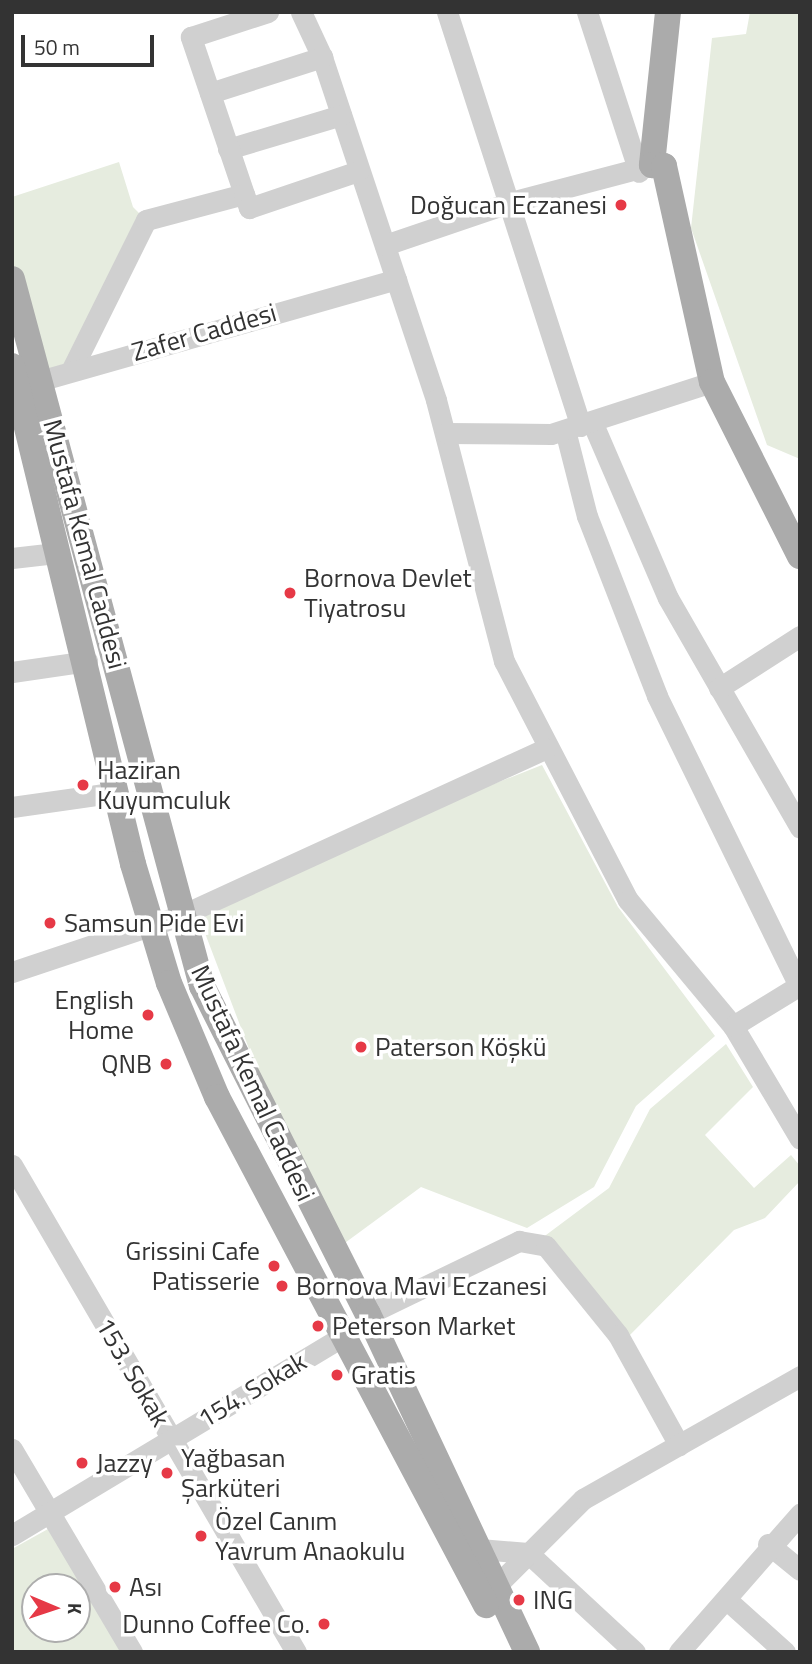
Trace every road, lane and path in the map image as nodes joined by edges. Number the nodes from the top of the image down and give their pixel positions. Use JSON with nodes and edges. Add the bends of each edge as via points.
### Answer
{"nodes":[{"id":1,"x":268,"y":12,"type":"edge"},
{"id":2,"x":301,"y":12,"type":"edge"},
{"id":3,"x":447,"y":12,"type":"edge"},
{"id":4,"x":587,"y":12,"type":"edge"},
{"id":5,"x":668,"y":12,"type":"edge"},
{"id":6,"x":684,"y":12,"type":"edge"},
{"id":7,"x":322,"y":57,"type":"junction"},
{"id":8,"x":210,"y":93,"type":"junction"},
{"id":9,"x":341,"y":115,"type":"junction"},
{"id":10,"x":228,"y":149,"type":"junction"},
{"id":11,"x":652,"y":168,"type":"junction"},
{"id":12,"x":358,"y":171,"type":"junction"},
{"id":13,"x":244,"y":194,"type":"junction"},
{"id":14,"x":511,"y":202,"type":"junction"},
{"id":15,"x":385,"y":245,"type":"junction"},
{"id":16,"x":12,"y":279,"type":"edge"},
{"id":17,"x":396,"y":279,"type":"junction"},
{"id":18,"x":72,"y":369,"type":"junction"},
{"id":19,"x":21,"y":380,"type":"edge"},
{"id":20,"x":712,"y":382,"type":"junction"},
{"id":21,"x":579,"y":427,"type":"junction"},
{"id":22,"x":446,"y":433,"type":"junction"},
{"id":23,"x":56,"y":554,"type":"junction"},
{"id":24,"x":800,"y":556,"type":"edge"},
{"id":25,"x":12,"y":558,"type":"edge"},
{"id":26,"x":800,"y":636,"type":"edge"},
{"id":27,"x":87,"y":661,"type":"junction"},
{"id":28,"x":12,"y":671,"type":"edge"},
{"id":29,"x":719,"y":688,"type":"junction"},
{"id":30,"x":546,"y":748,"type":"junction"},
{"id":31,"x":791,"y":786,"type":"edge"},
{"id":32,"x":117,"y":792,"type":"junction"},
{"id":33,"x":12,"y":807,"type":"edge"},
{"id":34,"x":800,"y":828,"type":"edge"},
{"id":35,"x":182,"y":915,"type":"junction"},
{"id":36,"x":152,"y":927,"type":"junction"},
{"id":37,"x":12,"y":972,"type":"edge"},
{"id":38,"x":799,"y":986,"type":"edge"},
{"id":39,"x":733,"y":1026,"type":"junction"},
{"id":40,"x":800,"y":1139,"type":"edge"},
{"id":41,"x":12,"y":1166,"type":"edge"},
{"id":42,"x":368,"y":1314,"type":"junction"},
{"id":43,"x":345,"y":1335,"type":"junction"},
{"id":44,"x":800,"y":1376,"type":"edge"},
{"id":45,"x":171,"y":1438,"type":"junction"},
{"id":46,"x":679,"y":1445,"type":"junction"},
{"id":47,"x":12,"y":1449,"type":"edge"},
{"id":48,"x":51,"y":1510,"type":"junction"},
{"id":49,"x":800,"y":1514,"type":"edge"},
{"id":50,"x":12,"y":1535,"type":"edge"},
{"id":51,"x":768,"y":1544,"type":"junction"},
{"id":52,"x":479,"y":1549,"type":"junction"},
{"id":53,"x":528,"y":1553,"type":"junction"},
{"id":54,"x":800,"y":1570,"type":"edge"},
{"id":55,"x":496,"y":1586,"type":"junction"},
{"id":56,"x":727,"y":1601,"type":"junction"},
{"id":57,"x":132,"y":1652,"type":"edge"},
{"id":58,"x":296,"y":1652,"type":"edge"},
{"id":59,"x":509,"y":1652,"type":"edge"},
{"id":60,"x":527,"y":1652,"type":"edge"},
{"id":61,"x":635,"y":1652,"type":"edge"},
{"id":62,"x":679,"y":1652,"type":"edge"},
{"id":63,"x":785,"y":1652,"type":"edge"}],
"edges":[{"from":1,"to":8,"type":"street","via":[[191,37]]},
{"from":2,"to":7,"type":"street"},
{"from":3,"to":14,"type":"street"},
{"from":4,"to":11,"type":"street"},
{"from":5,"to":11,"type":"main road"},
{"from":6,"to":11,"type":"main road"},
{"from":7,"to":8,"type":"street"},
{"from":7,"to":9,"type":"street"},
{"from":8,"to":10,"type":"street"},
{"from":9,"to":10,"type":"street"},
{"from":9,"to":12,"type":"street"},
{"from":10,"to":13,"type":"street"},
{"from":11,"to":14,"type":"street"},
{"from":11,"to":20,"type":"main road"},
{"from":12,"to":13,"type":"street","via":[[249,208]]},
{"from":12,"to":15,"type":"street"},
{"from":13,"to":18,"type":"street","via":[[146,220]]},
{"from":14,"to":15,"type":"street"},
{"from":14,"to":21,"type":"street"},
{"from":15,"to":17,"type":"street"},
{"from":16,"to":19,"type":"main road","name":"Mustafa Kemal Caddesi"},
{"from":17,"to":18,"type":"street","name":"Zafer Caddesi"},
{"from":17,"to":22,"type":"street"},
{"from":18,"to":19,"type":"street","name":"Zafer Caddesi"},
{"from":19,"to":23,"type":"main road","name":"Mustafa Kemal Caddesi"},
{"from":19,"to":35,"type":"main road","name":"Mustafa Kemal Caddesi"},
{"from":20,"to":21,"type":"street"},
{"from":20,"to":24,"type":"main road"},
{"from":21,"to":22,"type":"street"},
{"from":21,"to":29,"type":"street"},
{"from":21,"to":38,"type":"street","via":[[587,516],[657,696]]},
{"from":22,"to":30,"type":"street","via":[[503,661]]},
{"from":23,"to":25,"type":"street"},
{"from":23,"to":27,"type":"main road","name":"Mustafa Kemal Caddesi"},
{"from":26,"to":29,"type":"street"},
{"from":27,"to":28,"type":"street"},
{"from":27,"to":32,"type":"main road","name":"Mustafa Kemal Caddesi"},
{"from":29,"to":31,"type":"street"},
{"from":30,"to":35,"type":"street"},
{"from":30,"to":39,"type":"street","via":[[628,900]]},
{"from":31,"to":34,"type":"street"},
{"from":32,"to":33,"type":"street"},
{"from":32,"to":36,"type":"main road","name":"Mustafa Kemal Caddesi"},
{"from":35,"to":36,"type":"street"},
{"from":35,"to":42,"type":"main road","name":"Mustafa Kemal Caddesi","via":[[202,986]]},
{"from":36,"to":37,"type":"street"},
{"from":36,"to":43,"type":"main road","name":"Mustafa Kemal Caddesi","via":[[217,1097]]},
{"from":38,"to":39,"type":"street"},
{"from":39,"to":40,"type":"street"},
{"from":41,"to":45,"type":"street","name":"153. Sokak"},
{"from":42,"to":46,"type":"street","via":[[519,1241],[546,1246],[618,1335]]},
{"from":42,"to":52,"type":"main road","name":"Mustafa Kemal Caddesi"},
{"from":43,"to":45,"type":"street","name":"154. Sokak"},
{"from":43,"to":59,"type":"main road","name":"Mustafa Kemal Caddesi"},
{"from":44,"to":46,"type":"street"},
{"from":45,"to":48,"type":"street","name":"154. Sokak"},
{"from":45,"to":58,"type":"street","name":"153. Sokak"},
{"from":46,"to":53,"type":"street","via":[[583,1499]]},
{"from":47,"to":48,"type":"street"},
{"from":48,"to":50,"type":"street","name":"154. Sokak"},
{"from":48,"to":57,"type":"street"},
{"from":49,"to":51,"type":"street"},
{"from":51,"to":54,"type":"street"},
{"from":51,"to":56,"type":"street"},
{"from":52,"to":53,"type":"street"},
{"from":52,"to":55,"type":"main road","name":"Mustafa Kemal Caddesi"},
{"from":53,"to":55,"type":"street"},
{"from":53,"to":61,"type":"street"},
{"from":55,"to":60,"type":"main road","name":"Mustafa Kemal Caddesi"},
{"from":56,"to":62,"type":"street"},
{"from":56,"to":63,"type":"street"}]}
